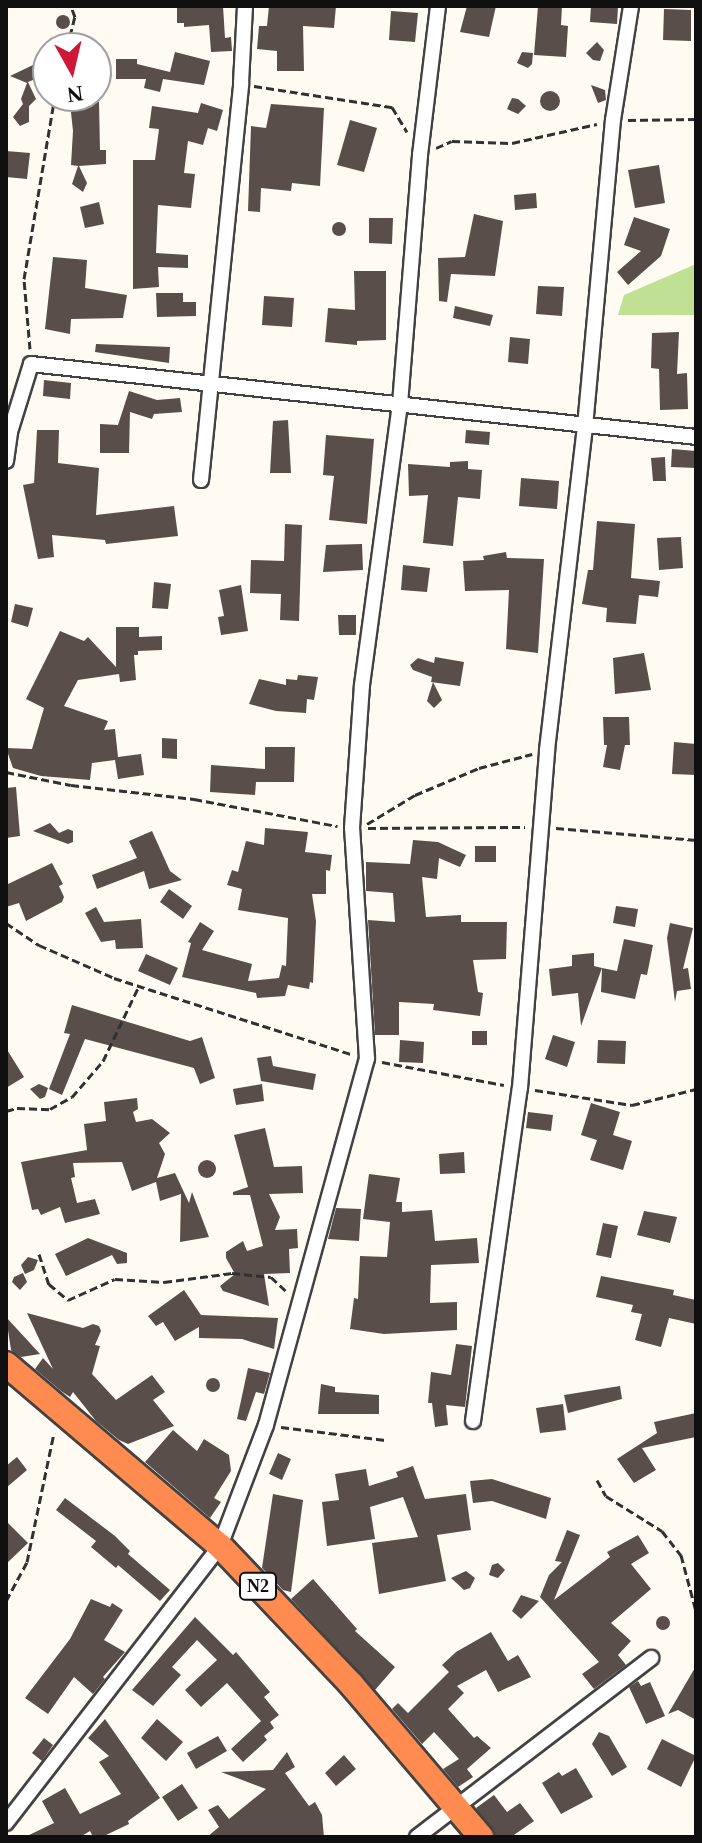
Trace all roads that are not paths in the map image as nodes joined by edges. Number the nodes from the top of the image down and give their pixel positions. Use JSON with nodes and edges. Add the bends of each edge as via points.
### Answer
{"nodes":[{"id":1,"x":245,"y":6,"type":"edge"},
{"id":2,"x":438,"y":6,"type":"edge"},
{"id":3,"x":631,"y":6,"type":"edge"},
{"id":4,"x":211,"y":382,"type":"junction"},
{"id":5,"x":400,"y":404,"type":"junction"},
{"id":6,"x":585,"y":427,"type":"junction"},
{"id":7,"x":696,"y":437,"type":"edge"},
{"id":8,"x":6,"y":461,"type":"edge"},
{"id":9,"x":201,"y":480,"type":"dead end"},
{"id":10,"x":6,"y":1364,"type":"edge"},
{"id":11,"x":473,"y":1421,"type":"dead end"},
{"id":12,"x":220,"y":1546,"type":"junction"},
{"id":13,"x":651,"y":1658,"type":"dead end"},
{"id":14,"x":457,"y":1806,"type":"junction"},
{"id":15,"x":6,"y":1823,"type":"edge"},
{"id":16,"x":417,"y":1837,"type":"edge"},
{"id":17,"x":481,"y":1837,"type":"edge"}],
"edges":[{"from":1,"to":4,"type":"street"},
{"from":2,"to":5,"type":"street"},
{"from":3,"to":6,"type":"street","via":[[613,120]]},
{"from":4,"to":5,"type":"street"},
{"from":4,"to":8,"type":"street","via":[[31,364]]},
{"from":4,"to":9,"type":"street"},
{"from":5,"to":6,"type":"street"},
{"from":5,"to":12,"type":"street","via":[[362,685],[352,828],[367,1059],[266,1425]]},
{"from":6,"to":7,"type":"street"},
{"from":6,"to":11,"type":"street","via":[[547,750],[520,1088]]},
{"from":10,"to":12,"type":"highway","number":"N2"},
{"from":12,"to":14,"type":"highway","number":"N2"},
{"from":12,"to":15,"type":"street"},
{"from":13,"to":14,"type":"street"},
{"from":14,"to":16,"type":"street"},
{"from":14,"to":17,"type":"highway","number":"N2"}]}
